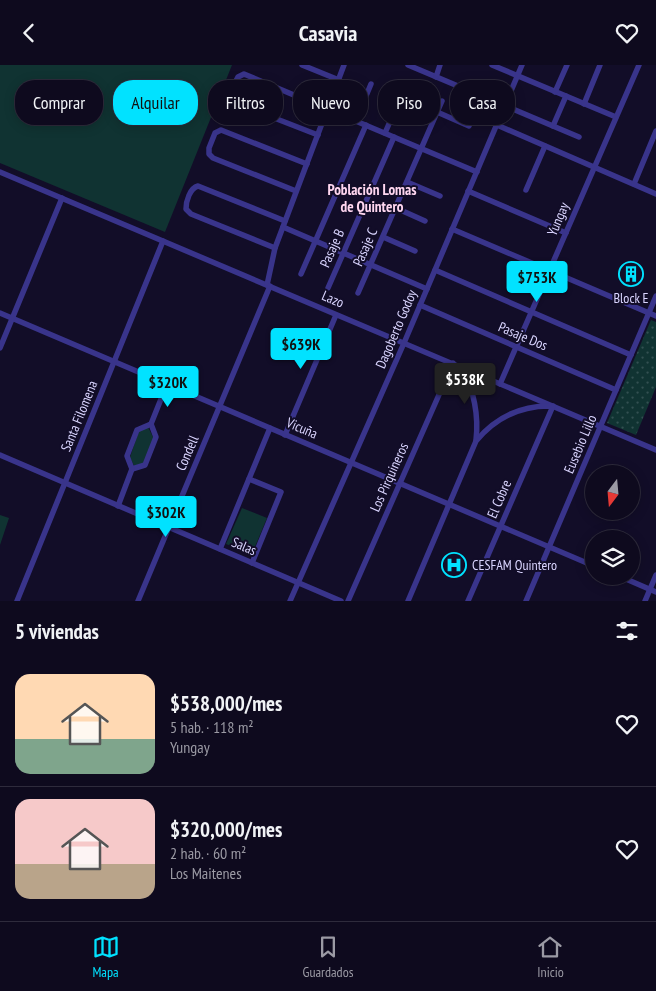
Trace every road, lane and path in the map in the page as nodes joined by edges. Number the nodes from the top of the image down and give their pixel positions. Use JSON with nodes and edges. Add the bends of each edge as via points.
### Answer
{"nodes":[{"id":1,"x":302,"y":65,"type":"edge"},
{"id":2,"x":344,"y":65,"type":"edge"},
{"id":3,"x":408,"y":65,"type":"edge"},
{"id":4,"x":440,"y":65,"type":"edge"},
{"id":5,"x":492,"y":65,"type":"edge"},
{"id":6,"x":522,"y":65,"type":"edge"},
{"id":7,"x":567,"y":65,"type":"edge"},
{"id":8,"x":600,"y":65,"type":"edge"},
{"id":9,"x":638,"y":65,"type":"edge"},
{"id":10,"x":518,"y":75,"type":"junction"},
{"id":11,"x":436,"y":77,"type":"junction"},
{"id":12,"x":339,"y":80,"type":"joint"},
{"id":13,"x":515,"y":82,"type":"edge"},
{"id":14,"x":450,"y":83,"type":"edge"},
{"id":15,"x":371,"y":84,"type":"dead end"},
{"id":16,"x":368,"y":91,"type":"edge"},
{"id":17,"x":555,"y":91,"type":"junction"},
{"id":18,"x":293,"y":94,"type":"edge"},
{"id":19,"x":566,"y":96,"type":"junction"},
{"id":20,"x":442,"y":101,"type":"dead end"},
{"id":21,"x":584,"y":104,"type":"junction"},
{"id":22,"x":440,"y":105,"type":"edge"},
{"id":23,"x":515,"y":110,"type":"edge"},
{"id":24,"x":440,"y":113,"type":"edge"},
{"id":25,"x":616,"y":117,"type":"junction"},
{"id":26,"x":322,"y":125,"type":"edge"},
{"id":27,"x":366,"y":125,"type":"joint"},
{"id":28,"x":388,"y":125,"type":"edge"},
{"id":29,"x":432,"y":125,"type":"edge"},
{"id":30,"x":497,"y":125,"type":"joint"},
{"id":31,"x":469,"y":126,"type":"dead end"},
{"id":32,"x":553,"y":126,"type":"junction"},
{"id":33,"x":656,"y":131,"type":"edge"},
{"id":34,"x":385,"y":133,"type":"junction"},
{"id":35,"x":318,"y":135,"type":"junction"},
{"id":36,"x":394,"y":137,"type":"junction"},
{"id":37,"x":579,"y":137,"type":"dead end"},
{"id":38,"x":545,"y":146,"type":"junction"},
{"id":39,"x":422,"y":148,"type":"junction"},
{"id":40,"x":307,"y":164,"type":"junction"},
{"id":41,"x":594,"y":167,"type":"junction"},
{"id":42,"x":0,"y":172,"type":"edge"},
{"id":43,"x":477,"y":172,"type":"junction"},
{"id":44,"x":407,"y":182,"type":"junction"},
{"id":45,"x":634,"y":185,"type":"junction"},
{"id":46,"x":526,"y":190,"type":"dead end"},
{"id":47,"x":296,"y":191,"type":"junction"},
{"id":48,"x":468,"y":191,"type":"junction"},
{"id":49,"x":656,"y":194,"type":"edge"},
{"id":50,"x":440,"y":196,"type":"dead end"},
{"id":51,"x":62,"y":198,"type":"junction"},
{"id":52,"x":396,"y":208,"type":"junction"},
{"id":53,"x":425,"y":221,"type":"dead end"},
{"id":54,"x":284,"y":224,"type":"junction"},
{"id":55,"x":452,"y":229,"type":"junction"},
{"id":56,"x":566,"y":233,"type":"junction"},
{"id":57,"x":383,"y":237,"type":"junction"},
{"id":58,"x":163,"y":241,"type":"junction"},
{"id":59,"x":316,"y":241,"type":"junction"},
{"id":60,"x":275,"y":248,"type":"junction"},
{"id":61,"x":415,"y":251,"type":"dead end"},
{"id":62,"x":343,"y":253,"type":"junction"},
{"id":63,"x":371,"y":265,"type":"junction"},
{"id":64,"x":435,"y":270,"type":"junction"},
{"id":65,"x":549,"y":271,"type":"junction"},
{"id":66,"x":301,"y":274,"type":"dead end"},
{"id":67,"x":269,"y":286,"type":"junction"},
{"id":68,"x":328,"y":288,"type":"dead end"},
{"id":69,"x":426,"y":289,"type":"junction"},
{"id":70,"x":358,"y":293,"type":"dead end"},
{"id":71,"x":656,"y":296,"type":"edge"},
{"id":72,"x":420,"y":305,"type":"junction"},
{"id":73,"x":531,"y":312,"type":"junction"},
{"id":74,"x":0,"y":313,"type":"edge"},
{"id":75,"x":649,"y":313,"type":"junction"},
{"id":76,"x":336,"y":315,"type":"junction"},
{"id":77,"x":656,"y":316,"type":"edge"},
{"id":78,"x":12,"y":319,"type":"junction"},
{"id":79,"x":404,"y":343,"type":"junction"},
{"id":80,"x":516,"y":346,"type":"junction"},
{"id":81,"x":0,"y":348,"type":"edge"},
{"id":82,"x":631,"y":355,"type":"junction"},
{"id":83,"x":114,"y":362,"type":"junction"},
{"id":84,"x":453,"y":363,"type":"junction"},
{"id":85,"x":462,"y":367,"type":"junction"},
{"id":86,"x":500,"y":383,"type":"junction"},
{"id":87,"x":167,"y":384,"type":"junction"},
{"id":88,"x":616,"y":390,"type":"junction"},
{"id":89,"x":552,"y":406,"type":"junction"},
{"id":90,"x":220,"y":407,"type":"junction"},
{"id":91,"x":151,"y":424,"type":"junction"},
{"id":92,"x":601,"y":426,"type":"junction"},
{"id":93,"x":270,"y":428,"type":"junction"},
{"id":94,"x":285,"y":435,"type":"junction"},
{"id":95,"x":476,"y":441,"type":"junction"},
{"id":96,"x":656,"y":450,"type":"edge"},
{"id":97,"x":0,"y":455,"type":"edge"},
{"id":98,"x":351,"y":462,"type":"junction"},
{"id":99,"x":132,"y":469,"type":"junction"},
{"id":100,"x":249,"y":479,"type":"junction"},
{"id":101,"x":65,"y":483,"type":"junction"},
{"id":102,"x":400,"y":483,"type":"junction"},
{"id":103,"x":449,"y":504,"type":"junction"},
{"id":104,"x":118,"y":506,"type":"junction"},
{"id":105,"x":501,"y":526,"type":"junction"},
{"id":106,"x":169,"y":527,"type":"junction"},
{"id":107,"x":550,"y":547,"type":"junction"},
{"id":108,"x":220,"y":549,"type":"junction"},
{"id":109,"x":585,"y":561,"type":"edge"},
{"id":110,"x":252,"y":563,"type":"junction"},
{"id":111,"x":656,"y":575,"type":"edge"},
{"id":112,"x":298,"y":583,"type":"junction"},
{"id":113,"x":639,"y":585,"type":"edge"},
{"id":114,"x":653,"y":591,"type":"edge"},
{"id":115,"x":17,"y":601,"type":"edge"},
{"id":116,"x":138,"y":601,"type":"edge"},
{"id":117,"x":290,"y":601,"type":"edge"},
{"id":118,"x":341,"y":601,"type":"edge"},
{"id":119,"x":348,"y":601,"type":"edge"},
{"id":120,"x":408,"y":601,"type":"edge"},
{"id":121,"x":468,"y":601,"type":"edge"},
{"id":122,"x":526,"y":601,"type":"edge"},
{"id":123,"x":645,"y":601,"type":"edge"}],
"edges":[{"from":1,"to":12,"type":"street"},
{"from":2,"to":12,"type":"street","name":"Condell"},
{"from":3,"to":11,"type":"street"},
{"from":4,"to":11,"type":"street"},
{"from":5,"to":10,"type":"street"},
{"from":6,"to":10,"type":"street","name":"Dagoberto Godoy"},
{"from":7,"to":17,"type":"street"},
{"from":8,"to":21,"type":"street"},
{"from":9,"to":25,"type":"street","name":"Yungay"},
{"from":10,"to":13,"type":"street","name":"Dagoberto Godoy"},
{"from":10,"to":17,"type":"street"},
{"from":11,"to":14,"type":"street"},
{"from":15,"to":16,"type":"street"},
{"from":17,"to":19,"type":"street"},
{"from":18,"to":35,"type":"street","via":[[244,74],[238,77],[230,98],[233,102]]},
{"from":19,"to":21,"type":"street"},
{"from":19,"to":32,"type":"street"},
{"from":20,"to":22,"type":"street","name":"Pasaje C"},
{"from":21,"to":25,"type":"street"},
{"from":23,"to":32,"type":"street"},
{"from":24,"to":31,"type":"street"},
{"from":25,"to":41,"type":"street","name":"Yungay"},
{"from":26,"to":35,"type":"street","name":"Condell"},
{"from":27,"to":34,"type":"street"},
{"from":27,"to":59,"type":"street"},
{"from":28,"to":34,"type":"street"},
{"from":29,"to":39,"type":"street","name":"Pasaje C"},
{"from":30,"to":38,"type":"street"},
{"from":30,"to":43,"type":"street","name":"Dagoberto Godoy"},
{"from":32,"to":37,"type":"street"},
{"from":33,"to":45,"type":"street"},
{"from":34,"to":36,"type":"street"},
{"from":35,"to":40,"type":"street","name":"Condell"},
{"from":36,"to":39,"type":"street"},
{"from":36,"to":62,"type":"street","name":"Pasaje B"},
{"from":38,"to":41,"type":"street"},
{"from":38,"to":46,"type":"street"},
{"from":39,"to":43,"type":"street"},
{"from":39,"to":44,"type":"street","name":"Pasaje C"},
{"from":40,"to":47,"type":"street","name":"Condell"},
{"from":40,"to":47,"type":"street","via":[[223,130],[214,134],[208,150],[212,157]]},
{"from":41,"to":45,"type":"street"},
{"from":41,"to":56,"type":"street","name":"Yungay"},
{"from":42,"to":51,"type":"street","name":"Lazo"},
{"from":43,"to":48,"type":"street","name":"Dagoberto Godoy"},
{"from":44,"to":50,"type":"street"},
{"from":44,"to":52,"type":"street","name":"Pasaje C"},
{"from":45,"to":49,"type":"street"},
{"from":47,"to":54,"type":"street","name":"Condell"},
{"from":48,"to":55,"type":"street","name":"Dagoberto Godoy"},
{"from":48,"to":56,"type":"street"},
{"from":51,"to":58,"type":"street","name":"Lazo"},
{"from":51,"to":78,"type":"street"},
{"from":52,"to":53,"type":"street"},
{"from":52,"to":57,"type":"street","name":"Pasaje C"},
{"from":54,"to":59,"type":"street"},
{"from":54,"to":60,"type":"street","name":"Condell"},
{"from":54,"to":60,"type":"street","via":[[198,186],[193,188],[187,202],[186,209],[191,214]]},
{"from":55,"to":64,"type":"street","name":"Dagoberto Godoy"},
{"from":55,"to":65,"type":"street"},
{"from":56,"to":65,"type":"street","name":"Yungay"},
{"from":57,"to":61,"type":"street"},
{"from":57,"to":63,"type":"street","name":"Pasaje C"},
{"from":58,"to":67,"type":"street","name":"Lazo"},
{"from":58,"to":83,"type":"street","name":"Santa Filomena"},
{"from":59,"to":62,"type":"street"},
{"from":59,"to":66,"type":"street"},
{"from":60,"to":67,"type":"street","name":"Condell"},
{"from":62,"to":63,"type":"street"},
{"from":62,"to":68,"type":"street","name":"Pasaje B"},
{"from":63,"to":69,"type":"street"},
{"from":63,"to":70,"type":"street","name":"Pasaje C"},
{"from":64,"to":69,"type":"street","name":"Dagoberto Godoy"},
{"from":64,"to":73,"type":"street"},
{"from":65,"to":73,"type":"street","name":"Yungay"},
{"from":65,"to":75,"type":"street"},
{"from":67,"to":76,"type":"street","name":"Lazo"},
{"from":67,"to":90,"type":"street","name":"Condell"},
{"from":69,"to":72,"type":"street","name":"Dagoberto Godoy"},
{"from":71,"to":75,"type":"street","name":"Eusebio Lillo"},
{"from":72,"to":79,"type":"street","name":"Dagoberto Godoy"},
{"from":72,"to":80,"type":"street","name":"Pasaje Dos"},
{"from":73,"to":80,"type":"street","name":"Yungay"},
{"from":73,"to":82,"type":"street"},
{"from":74,"to":78,"type":"street","name":"Vicuña"},
{"from":75,"to":77,"type":"street"},
{"from":75,"to":82,"type":"street","name":"Eusebio Lillo"},
{"from":76,"to":79,"type":"street","name":"Lazo"},
{"from":76,"to":94,"type":"street"},
{"from":78,"to":81,"type":"street"},
{"from":78,"to":83,"type":"street","name":"Vicuña"},
{"from":79,"to":84,"type":"street","name":"Lazo"},
{"from":79,"to":98,"type":"street","name":"Dagoberto Godoy"},
{"from":80,"to":86,"type":"street","name":"Yungay"},
{"from":80,"to":88,"type":"street","name":"Pasaje Dos"},
{"from":82,"to":88,"type":"street","name":"Eusebio Lillo"},
{"from":83,"to":87,"type":"street","name":"Vicuña"},
{"from":83,"to":101,"type":"street","name":"Santa Filomena"},
{"from":84,"to":85,"type":"street","name":"Lazo"},
{"from":84,"to":102,"type":"street","name":"Los Pirquineros"},
{"from":85,"to":86,"type":"street","name":"Lazo"},
{"from":85,"to":95,"type":"street","via":[[475,402]]},
{"from":86,"to":89,"type":"street","name":"Lazo"},
{"from":87,"to":90,"type":"street","name":"Vicuña"},
{"from":87,"to":91,"type":"street"},
{"from":88,"to":92,"type":"street","name":"Eusebio Lillo"},
{"from":89,"to":92,"type":"street","name":"Lazo"},
{"from":89,"to":95,"type":"street","via":[[536,406],[512,413],[496,422]]},
{"from":89,"to":105,"type":"street","name":"El Cobre"},
{"from":90,"to":93,"type":"street","name":"Vicuña"},
{"from":90,"to":106,"type":"street","name":"Condell"},
{"from":91,"to":99,"type":"street","via":[[137,430],[127,456]]},
{"from":91,"to":99,"type":"street","via":[[156,437],[145,465]]},
{"from":92,"to":96,"type":"street","name":"Lazo"},
{"from":92,"to":107,"type":"street","name":"Eusebio Lillo"},
{"from":93,"to":94,"type":"street","name":"Vicuña"},
{"from":93,"to":100,"type":"street"},
{"from":94,"to":98,"type":"street","name":"Vicuña"},
{"from":95,"to":103,"type":"street"},
{"from":97,"to":101,"type":"street","name":"Salas"},
{"from":98,"to":102,"type":"street","name":"Vicuña"},
{"from":98,"to":112,"type":"street","name":"Dagoberto Godoy"},
{"from":99,"to":104,"type":"street"},
{"from":100,"to":108,"type":"street"},
{"from":100,"to":110,"type":"street","via":[[281,492]]},
{"from":101,"to":104,"type":"street","name":"Salas"},
{"from":101,"to":115,"type":"street","name":"Santa Filomena"},
{"from":102,"to":103,"type":"street","name":"Vicuña"},
{"from":102,"to":119,"type":"street","name":"Los Pirquineros"},
{"from":103,"to":105,"type":"street","name":"Vicuña"},
{"from":103,"to":120,"type":"street"},
{"from":104,"to":106,"type":"street","name":"Salas"},
{"from":105,"to":107,"type":"street","name":"Vicuña"},
{"from":105,"to":121,"type":"street","name":"El Cobre"},
{"from":106,"to":108,"type":"street","name":"Salas"},
{"from":106,"to":116,"type":"street","name":"Condell"},
{"from":107,"to":109,"type":"street","name":"Vicuña"},
{"from":107,"to":122,"type":"street","name":"Eusebio Lillo"},
{"from":108,"to":110,"type":"street","name":"Salas"},
{"from":110,"to":112,"type":"street","name":"Salas"},
{"from":111,"to":114,"type":"street"},
{"from":112,"to":117,"type":"street","name":"Dagoberto Godoy"},
{"from":112,"to":118,"type":"street","name":"Salas"},
{"from":113,"to":114,"type":"street"},
{"from":114,"to":123,"type":"street"}]}
